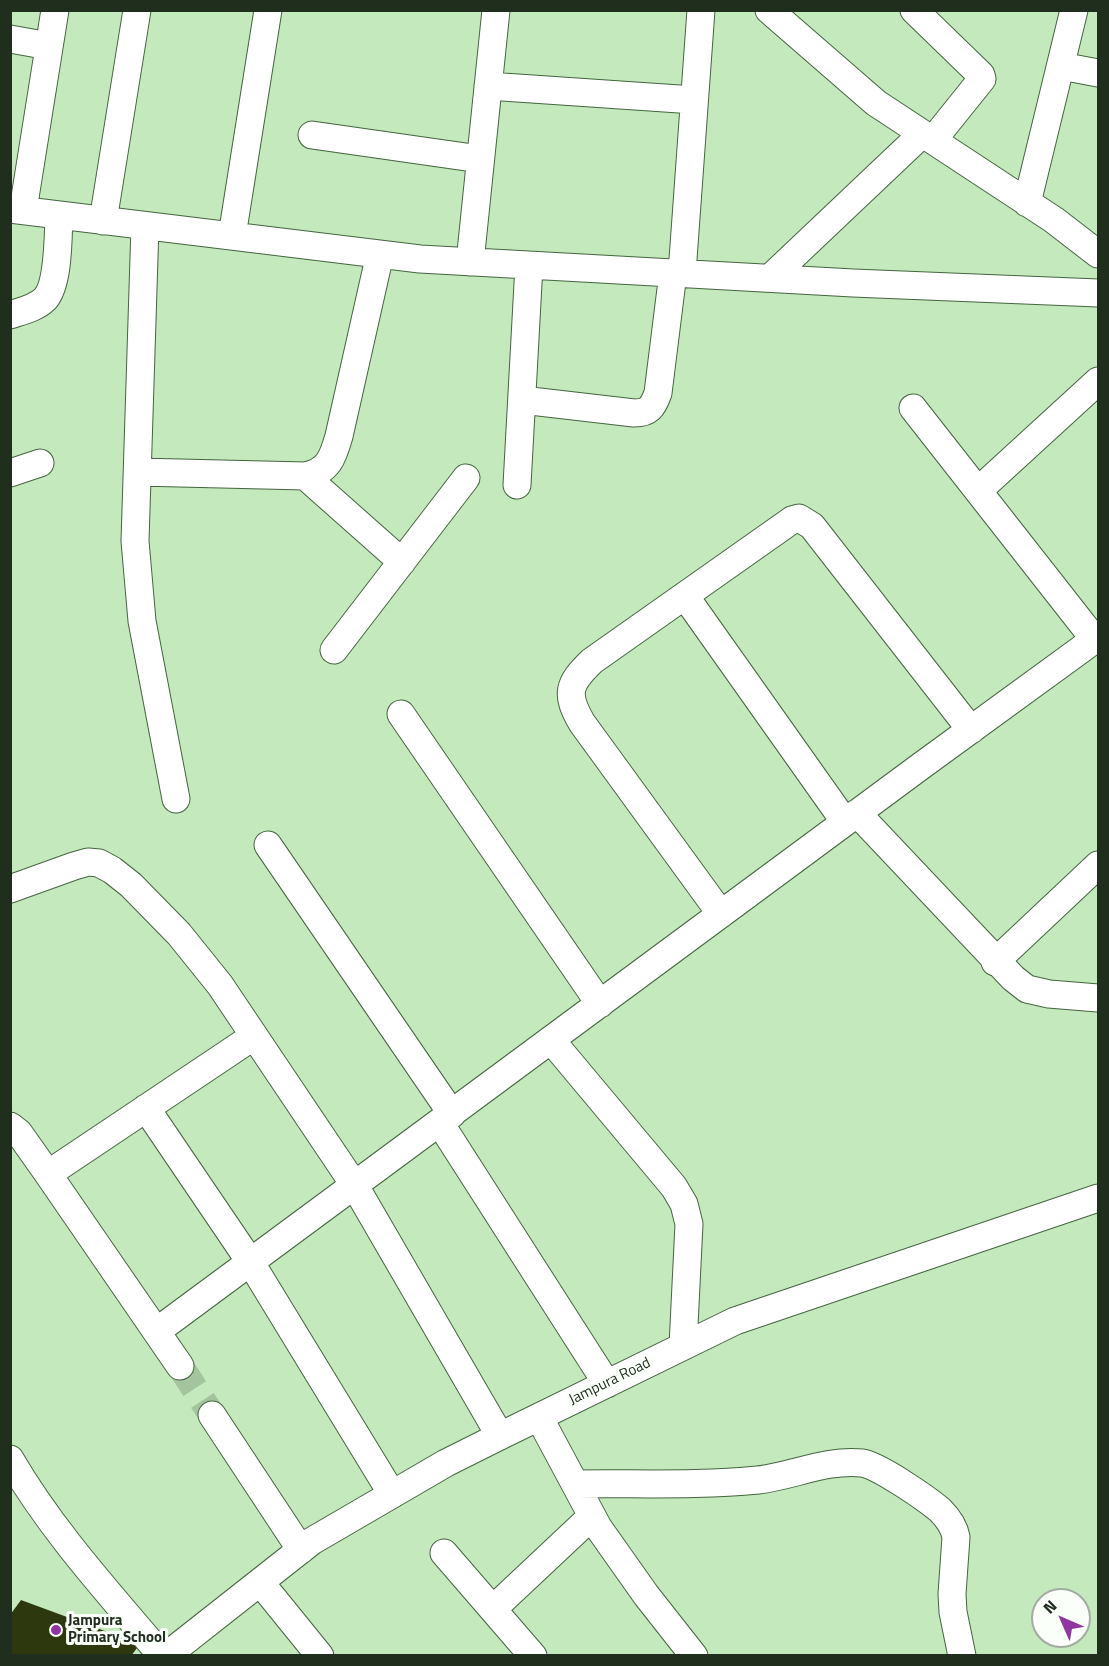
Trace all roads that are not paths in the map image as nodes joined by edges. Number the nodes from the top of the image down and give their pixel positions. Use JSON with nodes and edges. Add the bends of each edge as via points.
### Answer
{"nodes":[{"id":1,"x":55,"y":10,"type":"edge"},
{"id":2,"x":137,"y":10,"type":"edge"},
{"id":3,"x":268,"y":10,"type":"edge"},
{"id":4,"x":701,"y":10,"type":"edge"},
{"id":5,"x":769,"y":10,"type":"edge"},
{"id":6,"x":914,"y":10,"type":"edge"},
{"id":7,"x":1074,"y":10,"type":"edge"},
{"id":8,"x":489,"y":12,"type":"edge"},
{"id":9,"x":10,"y":39,"type":"edge"},
{"id":10,"x":49,"y":45,"type":"junction"},
{"id":11,"x":1060,"y":66,"type":"junction"},
{"id":12,"x":1098,"y":73,"type":"edge"},
{"id":13,"x":488,"y":86,"type":"junction"},
{"id":14,"x":694,"y":100,"type":"junction"},
{"id":15,"x":312,"y":135,"type":"dead end"},
{"id":16,"x":927,"y":137,"type":"junction"},
{"id":17,"x":480,"y":159,"type":"junction"},
{"id":18,"x":1027,"y":203,"type":"junction"},
{"id":19,"x":17,"y":210,"type":"edge"},
{"id":20,"x":59,"y":215,"type":"junction"},
{"id":21,"x":103,"y":221,"type":"junction"},
{"id":22,"x":145,"y":226,"type":"junction"},
{"id":23,"x":232,"y":236,"type":"junction"},
{"id":24,"x":380,"y":254,"type":"junction"},
{"id":25,"x":1098,"y":254,"type":"edge"},
{"id":26,"x":470,"y":262,"type":"junction"},
{"id":27,"x":529,"y":265,"type":"junction"},
{"id":28,"x":677,"y":273,"type":"junction"},
{"id":29,"x":770,"y":278,"type":"junction"},
{"id":30,"x":1098,"y":293,"type":"edge"},
{"id":31,"x":10,"y":315,"type":"edge"},
{"id":32,"x":1098,"y":381,"type":"edge"},
{"id":33,"x":522,"y":400,"type":"junction"},
{"id":34,"x":913,"y":408,"type":"dead end"},
{"id":35,"x":40,"y":464,"type":"dead end"},
{"id":36,"x":10,"y":472,"type":"edge"},
{"id":37,"x":138,"y":472,"type":"junction"},
{"id":38,"x":305,"y":476,"type":"junction"},
{"id":39,"x":466,"y":478,"type":"dead end"},
{"id":40,"x":517,"y":485,"type":"dead end"},
{"id":41,"x":979,"y":490,"type":"junction"},
{"id":42,"x":402,"y":562,"type":"junction"},
{"id":43,"x":685,"y":596,"type":"junction"},
{"id":44,"x":1096,"y":639,"type":"edge"},
{"id":45,"x":334,"y":650,"type":"dead end"},
{"id":46,"x":401,"y":714,"type":"dead end"},
{"id":47,"x":971,"y":729,"type":"junction"},
{"id":48,"x":176,"y":799,"type":"dead end"},
{"id":49,"x":851,"y":818,"type":"junction"},
{"id":50,"x":268,"y":845,"type":"dead end"},
{"id":51,"x":1098,"y":865,"type":"edge"},
{"id":52,"x":10,"y":889,"type":"edge"},
{"id":53,"x":721,"y":914,"type":"junction"},
{"id":54,"x":995,"y":962,"type":"junction"},
{"id":55,"x":1098,"y":998,"type":"edge"},
{"id":56,"x":600,"y":1004,"type":"junction"},
{"id":57,"x":254,"y":1036,"type":"junction"},
{"id":58,"x":551,"y":1040,"type":"junction"},
{"id":59,"x":146,"y":1108,"type":"junction"},
{"id":60,"x":446,"y":1118,"type":"junction"},
{"id":61,"x":10,"y":1126,"type":"edge"},
{"id":62,"x":48,"y":1174,"type":"junction"},
{"id":63,"x":355,"y":1186,"type":"junction"},
{"id":64,"x":1098,"y":1198,"type":"edge"},
{"id":65,"x":251,"y":1263,"type":"junction"},
{"id":66,"x":157,"y":1331,"type":"junction"},
{"id":67,"x":684,"y":1346,"type":"junction"},
{"id":68,"x":180,"y":1366,"type":"tunnel mouth"},
{"id":69,"x":607,"y":1384,"type":"junction"},
{"id":70,"x":212,"y":1415,"type":"tunnel mouth"},
{"id":71,"x":539,"y":1417,"type":"junction"},
{"id":72,"x":500,"y":1436,"type":"junction"},
{"id":73,"x":10,"y":1459,"type":"edge"},
{"id":74,"x":575,"y":1484,"type":"junction"},
{"id":75,"x":392,"y":1494,"type":"junction"},
{"id":76,"x":592,"y":1516,"type":"junction"},
{"id":77,"x":301,"y":1551,"type":"junction"},
{"id":78,"x":444,"y":1553,"type":"dead end"},
{"id":79,"x":260,"y":1582,"type":"junction"},
{"id":80,"x":493,"y":1610,"type":"junction"},
{"id":81,"x":162,"y":1656,"type":"edge"},
{"id":82,"x":166,"y":1656,"type":"edge"},
{"id":83,"x":320,"y":1656,"type":"edge"},
{"id":84,"x":533,"y":1656,"type":"edge"},
{"id":85,"x":694,"y":1656,"type":"edge"},
{"id":86,"x":963,"y":1656,"type":"edge"}],
"edges":[{"from":1,"to":10,"type":"street"},
{"from":2,"to":21,"type":"street"},
{"from":3,"to":23,"type":"street"},
{"from":4,"to":14,"type":"street"},
{"from":5,"to":16,"type":"street","via":[[876,103]]},
{"from":6,"to":16,"type":"street","via":[[982,79]]},
{"from":7,"to":11,"type":"street"},
{"from":8,"to":13,"type":"street"},
{"from":9,"to":10,"type":"street"},
{"from":10,"to":19,"type":"street"},
{"from":11,"to":12,"type":"street"},
{"from":11,"to":18,"type":"street"},
{"from":13,"to":14,"type":"street"},
{"from":13,"to":17,"type":"street"},
{"from":14,"to":28,"type":"street"},
{"from":15,"to":17,"type":"street"},
{"from":16,"to":18,"type":"street"},
{"from":16,"to":29,"type":"street"},
{"from":17,"to":26,"type":"street"},
{"from":18,"to":25,"type":"street"},
{"from":19,"to":20,"type":"street"},
{"from":20,"to":21,"type":"street"},
{"from":20,"to":31,"type":"street","via":[[50,290],[38,304]]},
{"from":21,"to":22,"type":"street"},
{"from":22,"to":23,"type":"street"},
{"from":22,"to":37,"type":"street"},
{"from":23,"to":24,"type":"street"},
{"from":24,"to":26,"type":"street"},
{"from":24,"to":38,"type":"street","via":[[333,455],[318,474]]},
{"from":26,"to":27,"type":"street"},
{"from":27,"to":28,"type":"street"},
{"from":27,"to":33,"type":"street"},
{"from":28,"to":29,"type":"street"},
{"from":28,"to":33,"type":"street","via":[[658,393],[650,409],[634,413]]},
{"from":29,"to":30,"type":"street"},
{"from":32,"to":41,"type":"street"},
{"from":33,"to":40,"type":"street"},
{"from":34,"to":41,"type":"street"},
{"from":35,"to":36,"type":"street"},
{"from":37,"to":38,"type":"street"},
{"from":37,"to":48,"type":"street","via":[[135,541],[141,611]]},
{"from":38,"to":42,"type":"street"},
{"from":39,"to":42,"type":"street"},
{"from":41,"to":44,"type":"street"},
{"from":42,"to":45,"type":"street"},
{"from":43,"to":47,"type":"street","via":[[792,520],[806,521]]},
{"from":43,"to":49,"type":"street"},
{"from":43,"to":53,"type":"street","via":[[592,661],[576,678],[571,699],[582,723]]},
{"from":44,"to":47,"type":"street"},
{"from":46,"to":56,"type":"street"},
{"from":47,"to":49,"type":"street"},
{"from":49,"to":53,"type":"street"},
{"from":49,"to":54,"type":"street"},
{"from":50,"to":60,"type":"street"},
{"from":51,"to":54,"type":"street"},
{"from":52,"to":57,"type":"street","via":[[88,862],[112,870],[200,958]]},
{"from":53,"to":56,"type":"street"},
{"from":54,"to":55,"type":"street","via":[[1027,988]]},
{"from":56,"to":58,"type":"street"},
{"from":57,"to":59,"type":"street"},
{"from":57,"to":63,"type":"street"},
{"from":58,"to":60,"type":"street"},
{"from":58,"to":67,"type":"street","via":[[684,1204],[689,1224]]},
{"from":59,"to":62,"type":"street"},
{"from":59,"to":65,"type":"street"},
{"from":60,"to":63,"type":"street"},
{"from":60,"to":69,"type":"street"},
{"from":61,"to":62,"type":"street"},
{"from":62,"to":66,"type":"street"},
{"from":63,"to":65,"type":"street"},
{"from":63,"to":72,"type":"street"},
{"from":64,"to":67,"type":"street","name":"Jampura Road","via":[[735,1321]]},
{"from":65,"to":66,"type":"street"},
{"from":65,"to":75,"type":"street"},
{"from":66,"to":68,"type":"street"},
{"from":67,"to":69,"type":"street","name":"Jampura Road"},
{"from":69,"to":71,"type":"street","name":"Jampura Road"},
{"from":70,"to":77,"type":"street"},
{"from":71,"to":72,"type":"street","name":"Jampura Road"},
{"from":71,"to":74,"type":"street"},
{"from":72,"to":75,"type":"street","name":"Jampura Road"},
{"from":73,"to":81,"type":"street","via":[[32,1497],[72,1550]]},
{"from":74,"to":76,"type":"street"},
{"from":74,"to":86,"type":"street","via":[[735,1482],[845,1462],[865,1463],[939,1510],[955,1528],[953,1612]]},
{"from":75,"to":77,"type":"street","name":"Jampura Road"},
{"from":76,"to":80,"type":"street"},
{"from":76,"to":85,"type":"street"},
{"from":77,"to":79,"type":"street","name":"Jampura Road"},
{"from":78,"to":80,"type":"street"},
{"from":79,"to":82,"type":"street","name":"Jampura Road"},
{"from":79,"to":83,"type":"street"},
{"from":80,"to":84,"type":"street"}]}
